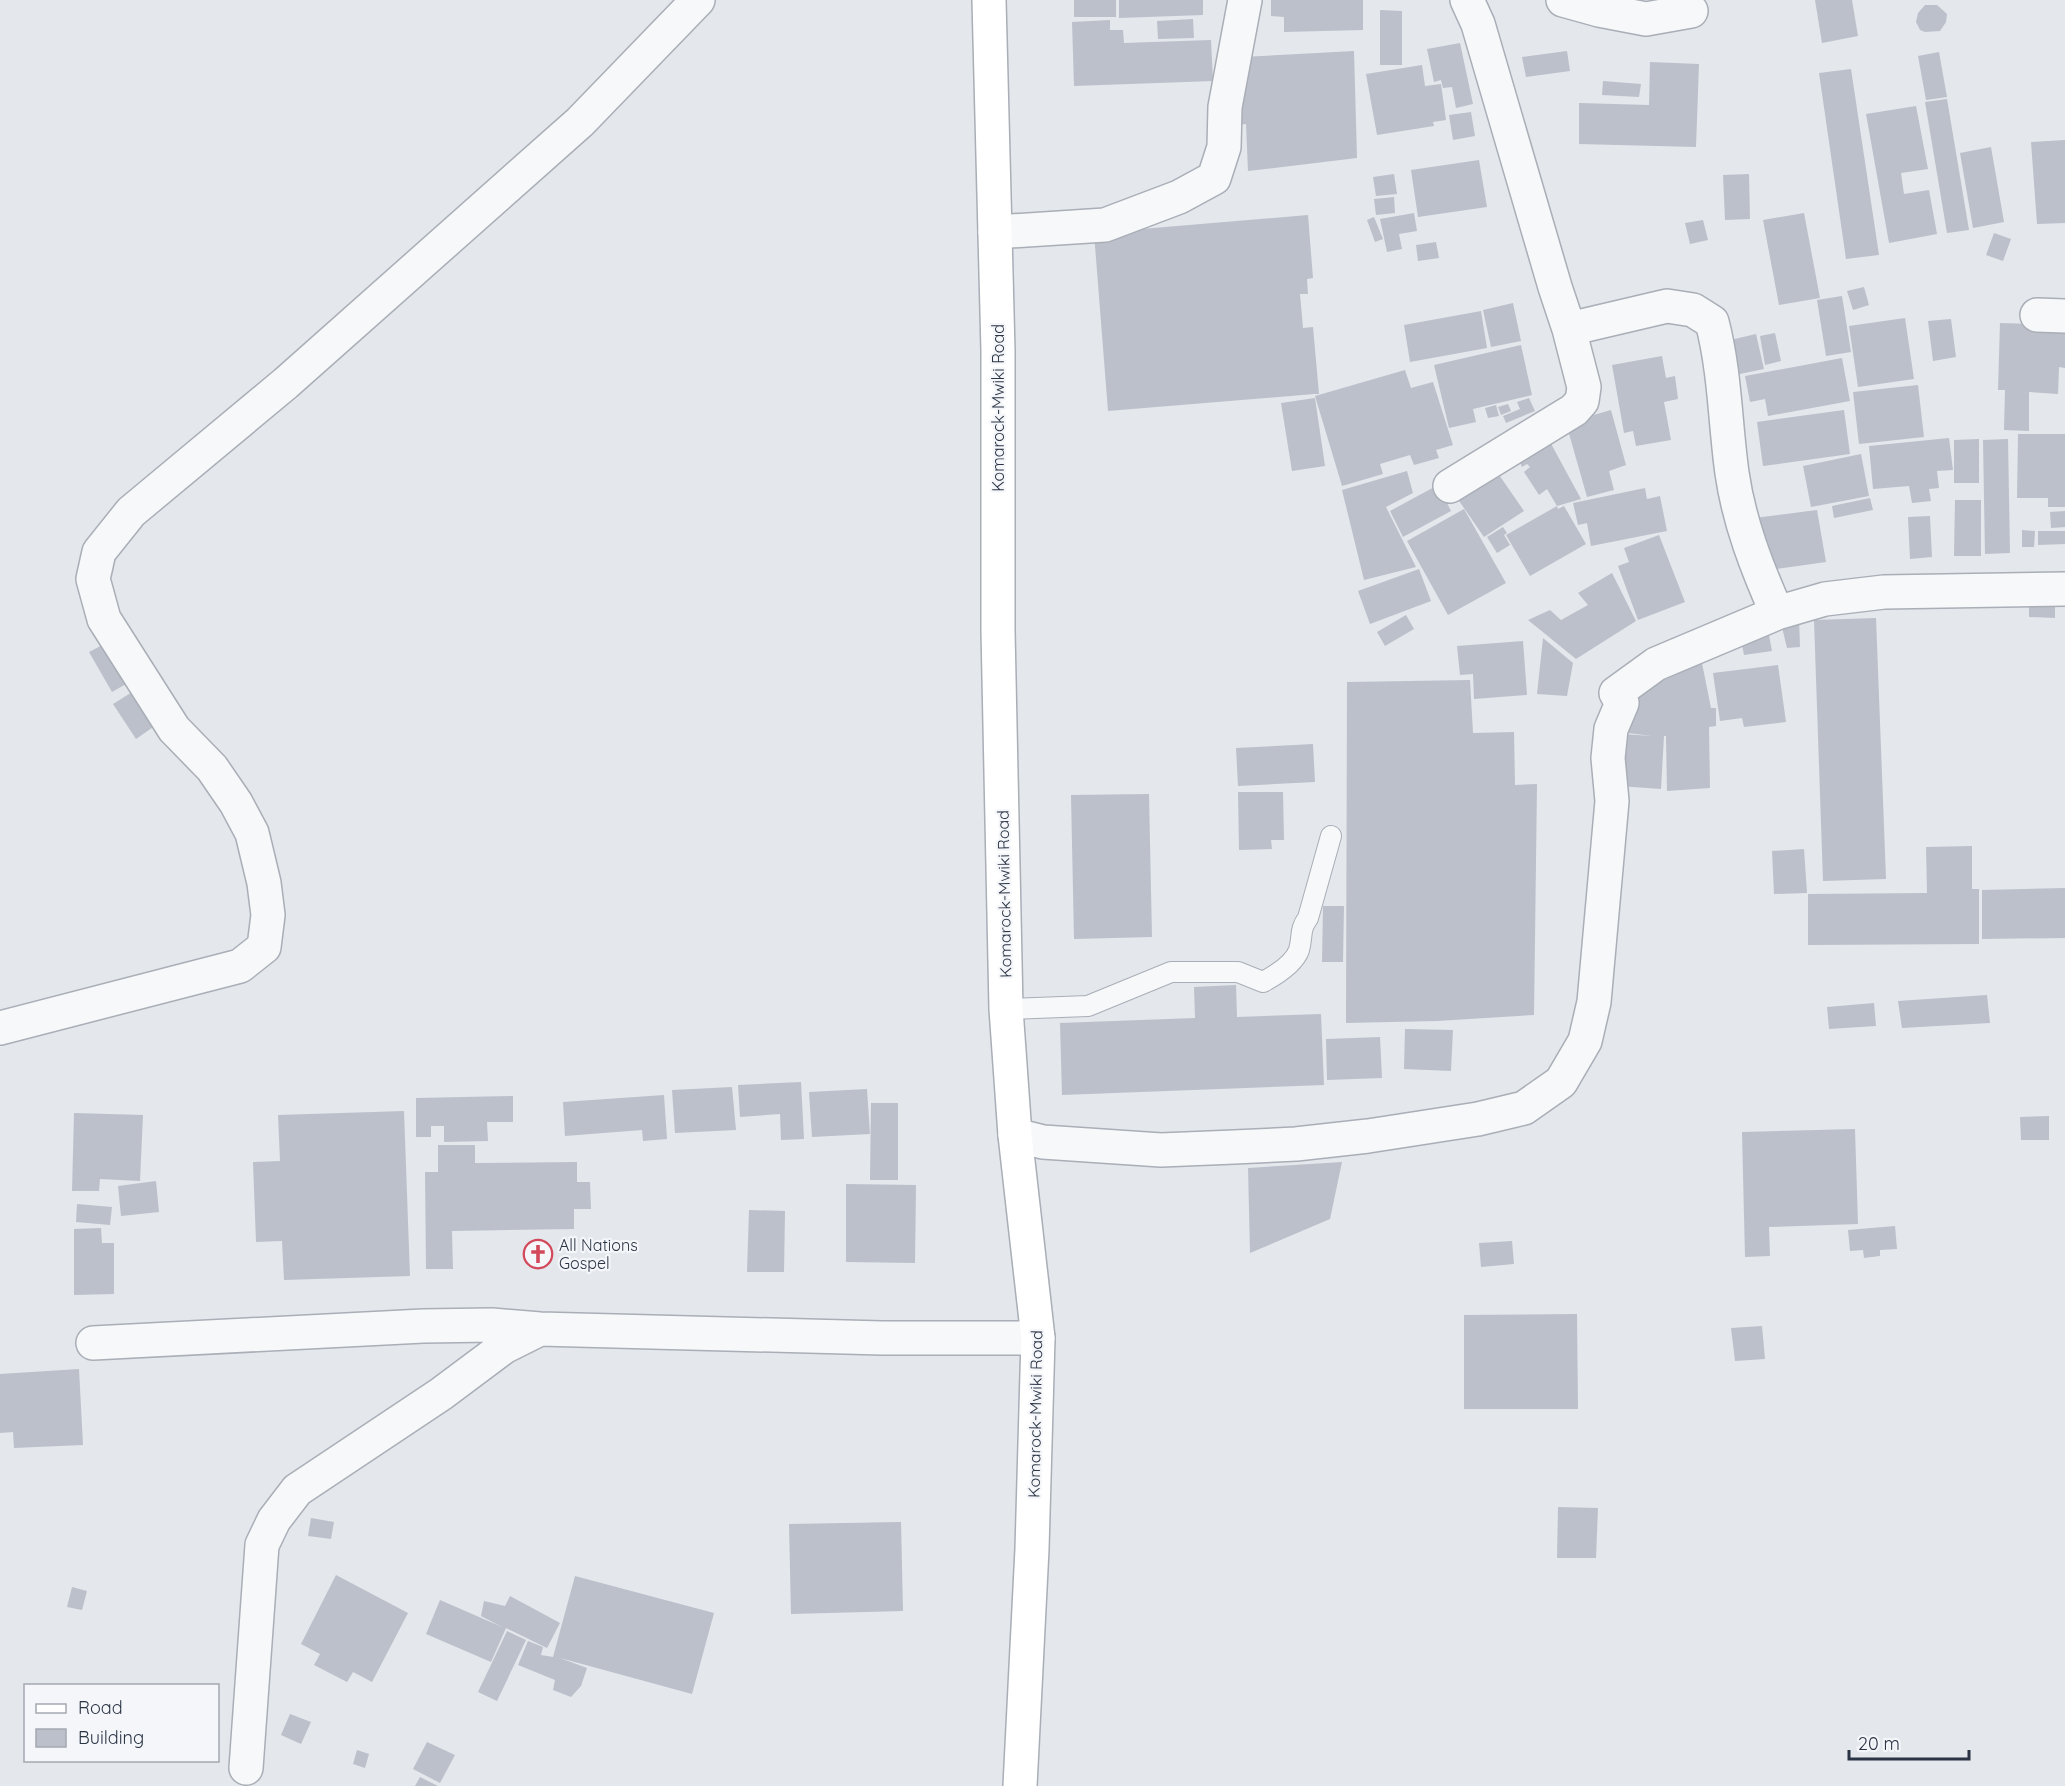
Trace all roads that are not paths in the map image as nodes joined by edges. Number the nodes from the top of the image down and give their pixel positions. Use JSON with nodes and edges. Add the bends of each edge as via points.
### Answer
{"nodes":[{"id":1,"x":698,"y":0,"type":"edge"},
{"id":2,"x":989,"y":0,"type":"edge"},
{"id":3,"x":1245,"y":0,"type":"edge"},
{"id":4,"x":1467,"y":0,"type":"edge"},
{"id":5,"x":1563,"y":0,"type":"edge"},
{"id":6,"x":1691,"y":11,"type":"dead end"},
{"id":7,"x":995,"y":232,"type":"junction"},
{"id":8,"x":1569,"y":329,"type":"junction"},
{"id":9,"x":1450,"y":486,"type":"dead end"},
{"id":10,"x":2065,"y":589,"type":"edge"},
{"id":11,"x":1777,"y":613,"type":"junction"},
{"id":12,"x":1331,"y":836,"type":"dead end"},
{"id":13,"x":1006,"y":1009,"type":"junction"},
{"id":14,"x":0,"y":1028,"type":"edge"},
{"id":15,"x":1015,"y":1135,"type":"junction"},
{"id":16,"x":540,"y":1329,"type":"junction"},
{"id":17,"x":1038,"y":1338,"type":"junction"},
{"id":18,"x":93,"y":1342,"type":"dead end"},
{"id":19,"x":246,"y":1768,"type":"dead end"},
{"id":20,"x":1020,"y":1786,"type":"edge"}],
"edges":[{"from":1,"to":14,"type":"street","via":[[580,122],[286,383],[131,512],[99,552],[93,579],[104,619],[174,729],[212,768],[252,832],[268,915],[264,946],[240,966]]},
{"from":2,"to":7,"type":"main road","name":"Komarock-Mwiki Road"},
{"from":3,"to":7,"type":"street","via":[[1225,107],[1224,147],[1214,178],[1179,198],[1104,225]]},
{"from":4,"to":8,"type":"street","via":[[1478,24]]},
{"from":5,"to":6,"type":"street","via":[[1646,18]]},
{"from":7,"to":13,"type":"main road","name":"Komarock-Mwiki Road"},
{"from":8,"to":9,"type":"street","via":[[1584,387],[1582,401],[1574,410]]},
{"from":8,"to":11,"type":"street","via":[[1667,306],[1694,310],[1712,322],[1732,475],[1744,532]]},
{"from":10,"to":11,"type":"street","via":[[1884,592],[1825,600]]},
{"from":11,"to":15,"type":"street","via":[[1656,664],[1616,693],[1622,703],[1611,729],[1608,758],[1612,801],[1594,1002],[1586,1041],[1562,1082],[1524,1108],[1478,1119],[1296,1144],[1161,1150],[1042,1142]]},
{"from":12,"to":13,"type":"lane","via":[[1308,918],[1301,927],[1299,950],[1277,974],[1263,982],[1238,972],[1171,972],[1088,1006]]},
{"from":13,"to":15,"type":"main road","name":"Komarock-Mwiki Road"},
{"from":15,"to":17,"type":"main road","name":"Komarock-Mwiki Road"},
{"from":16,"to":17,"type":"street"},
{"from":16,"to":18,"type":"street","via":[[423,1326]]},
{"from":16,"to":19,"type":"street","via":[[504,1347],[297,1490],[274,1520],[262,1545]]},
{"from":17,"to":20,"type":"main road","name":"Komarock-Mwiki Road"}]}
